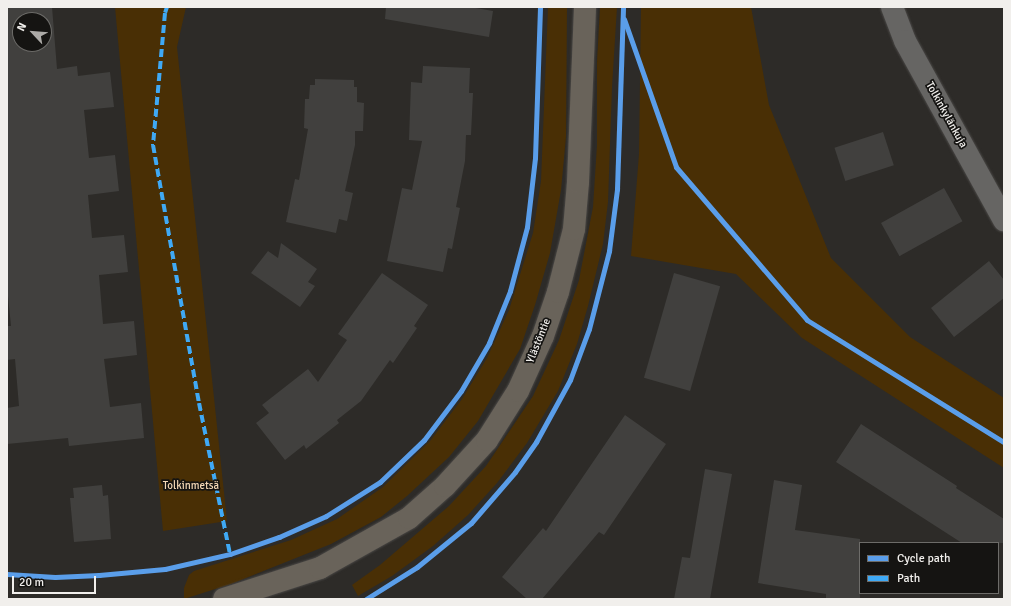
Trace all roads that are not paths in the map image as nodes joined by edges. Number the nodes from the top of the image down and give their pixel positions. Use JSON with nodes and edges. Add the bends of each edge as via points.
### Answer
{"nodes":[{"id":1,"x":585,"y":7,"type":"edge"},
{"id":2,"x":892,"y":7,"type":"edge"},
{"id":3,"x":1004,"y":220,"type":"edge"},
{"id":4,"x":307,"y":574,"type":"junction"},
{"id":5,"x":224,"y":599,"type":"edge"},
{"id":6,"x":263,"y":599,"type":"edge"}],
"edges":[{"from":1,"to":4,"type":"main road","name":"Ylästöntie","via":[[574,229],[546,328],[518,391],[487,440],[445,486],[409,518]]},
{"from":2,"to":3,"type":"street","name":"Tolkinkylänkuja","via":[[905,41]]},
{"from":4,"to":5,"type":"main road","name":"Ylästöntie"},
{"from":4,"to":6,"type":"main road","name":"Ylästöntie"}]}
